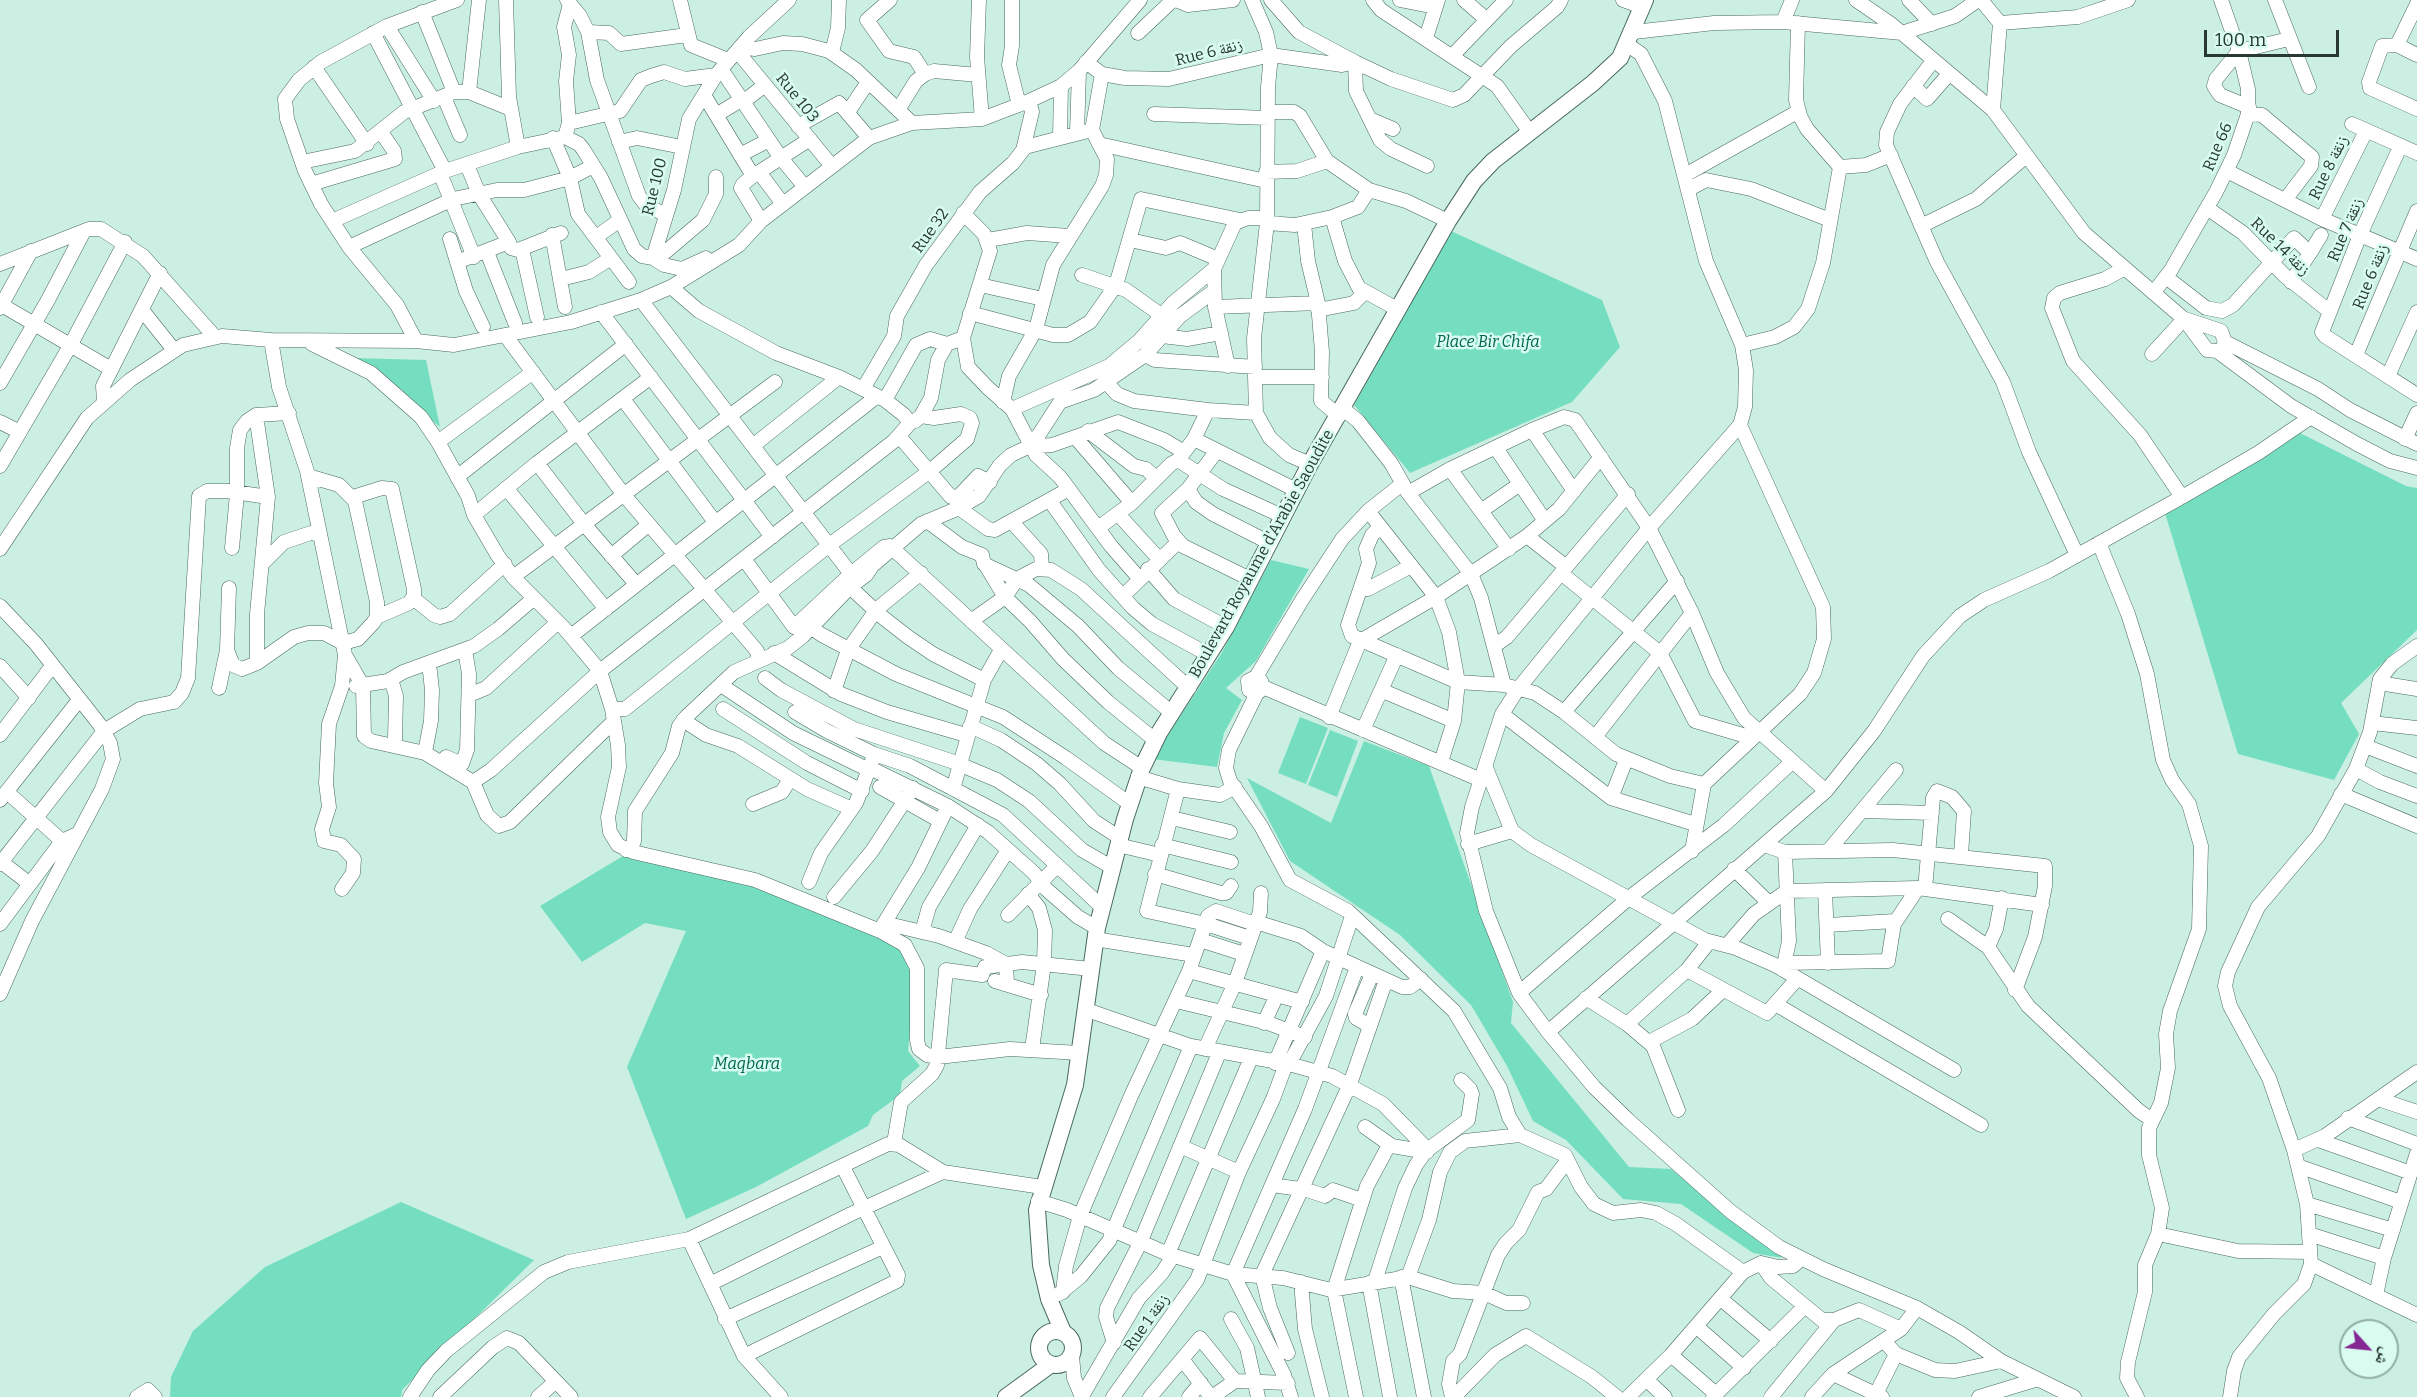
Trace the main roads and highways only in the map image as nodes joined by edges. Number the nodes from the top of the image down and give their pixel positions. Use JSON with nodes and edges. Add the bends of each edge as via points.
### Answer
{"nodes":[{"id":1,"x":1644,"y":4,"type":"edge"},
{"id":2,"x":1056,"y":1296,"type":"junction"},
{"id":3,"x":1063,"y":1332,"type":"junction"},
{"id":4,"x":1052,"y":1357,"type":"junction"},
{"id":5,"x":1006,"y":1397,"type":"edge"}],
"edges":[{"from":1,"to":2,"type":"main road","name":"Boulevard Royaume d'Arabie Saoudite","via":[[1620,58],[1493,161],[1474,181],[1397,309],[1268,542],[1226,627],[1155,740],[1140,772],[1096,934],[1071,1100],[1040,1194],[1037,1237]]},
{"from":2,"to":3,"type":"main road","name":"Boulevard Royaume d'Arabie Saoudite"},
{"from":2,"to":4,"type":"main road","name":"Boulevard Royaume d'Arabie Saoudite"},
{"from":3,"to":4,"type":"main road","name":"Boulevard Royaume d'Arabie Saoudite","via":[[1072,1342]]},
{"from":3,"to":4,"type":"main road","via":[[1048,1332]]},
{"from":4,"to":5,"type":"main road","name":"Boulevard Royaume d'Arabie Saoudite"}]}
